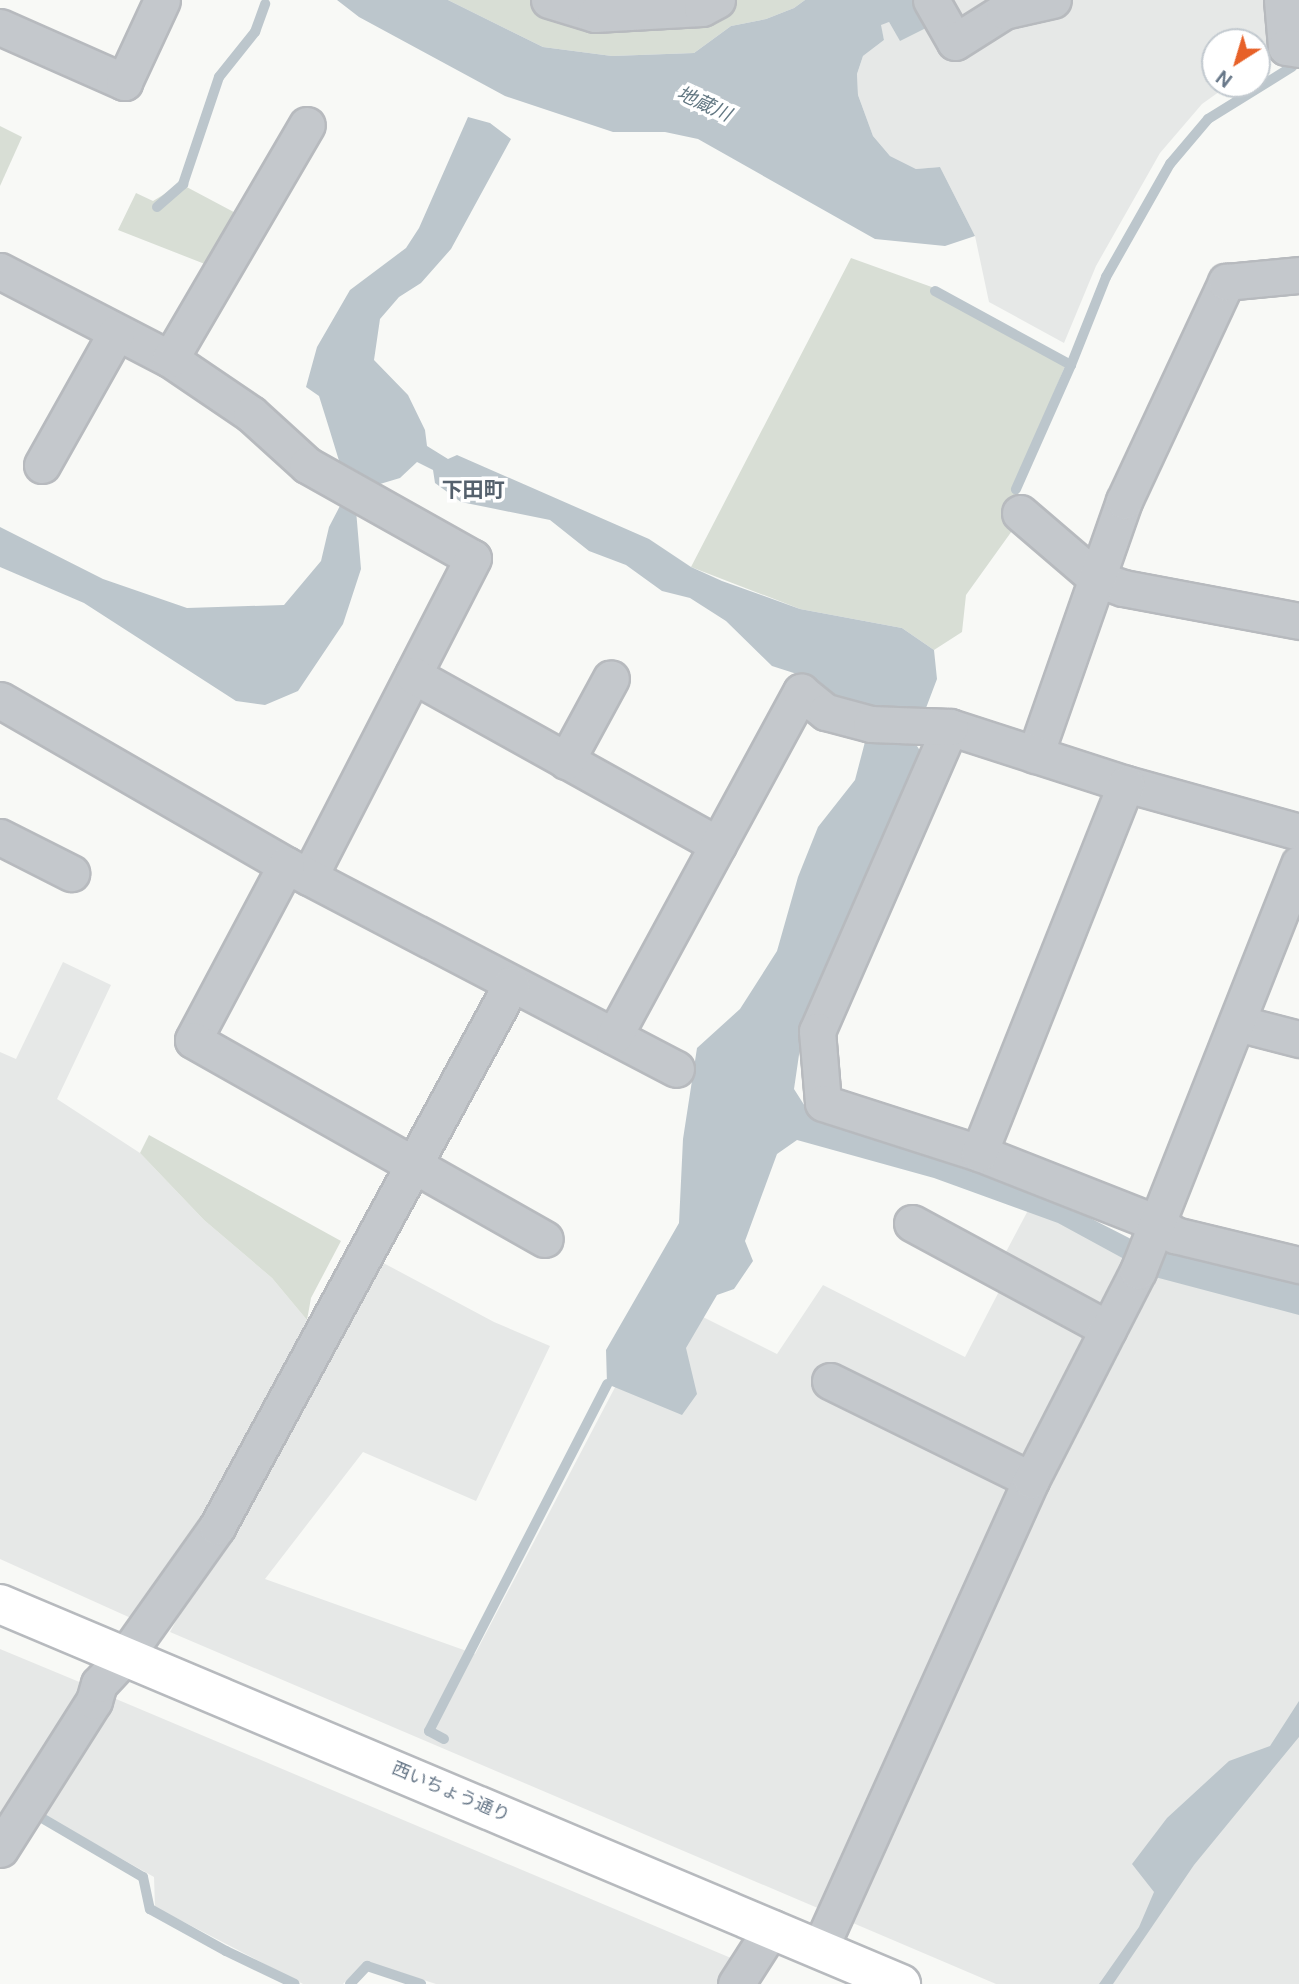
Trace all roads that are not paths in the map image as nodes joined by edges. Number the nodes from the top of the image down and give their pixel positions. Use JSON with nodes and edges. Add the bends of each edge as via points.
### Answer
{"nodes":[{"id":1,"x":162,"y":0,"type":"edge"},
{"id":2,"x":549,"y":0,"type":"edge"},
{"id":3,"x":717,"y":0,"type":"edge"},
{"id":4,"x":931,"y":0,"type":"edge"},
{"id":5,"x":1054,"y":0,"type":"edge"},
{"id":6,"x":1282,"y":0,"type":"edge"},
{"id":7,"x":0,"y":27,"type":"edge"},
{"id":8,"x":1299,"y":49,"type":"edge"},
{"id":9,"x":307,"y":125,"type":"dead end"},
{"id":10,"x":0,"y":271,"type":"edge"},
{"id":11,"x":1299,"y":275,"type":"edge"},
{"id":12,"x":116,"y":333,"type":"junction"},
{"id":13,"x":170,"y":359,"type":"junction"},
{"id":14,"x":42,"y":465,"type":"dead end"},
{"id":15,"x":1020,"y":513,"type":"dead end"},
{"id":16,"x":1097,"y":579,"type":"junction"},
{"id":17,"x":1299,"y":621,"type":"edge"},
{"id":18,"x":413,"y":675,"type":"junction"},
{"id":19,"x":611,"y":678,"type":"dead end"},
{"id":20,"x":0,"y":700,"type":"edge"},
{"id":21,"x":937,"y":727,"type":"junction"},
{"id":22,"x":1035,"y":755,"type":"junction"},
{"id":23,"x":566,"y":761,"type":"junction"},
{"id":24,"x":1126,"y":784,"type":"junction"},
{"id":25,"x":1299,"y":832,"type":"edge"},
{"id":26,"x":0,"y":838,"type":"edge"},
{"id":27,"x":718,"y":845,"type":"junction"},
{"id":28,"x":1299,"y":864,"type":"edge"},
{"id":29,"x":298,"y":871,"type":"junction"},
{"id":30,"x":71,"y":873,"type":"dead end"},
{"id":31,"x":511,"y":985,"type":"junction"},
{"id":32,"x":1237,"y":1023,"type":"junction"},
{"id":33,"x":614,"y":1036,"type":"junction"},
{"id":34,"x":1299,"y":1039,"type":"edge"},
{"id":35,"x":676,"y":1069,"type":"dead end"},
{"id":36,"x":979,"y":1153,"type":"junction"},
{"id":37,"x":415,"y":1165,"type":"junction"},
{"id":38,"x":912,"y":1223,"type":"dead end"},
{"id":39,"x":1154,"y":1230,"type":"junction"},
{"id":40,"x":545,"y":1239,"type":"dead end"},
{"id":41,"x":1299,"y":1265,"type":"edge"},
{"id":42,"x":1108,"y":1329,"type":"junction"},
{"id":43,"x":830,"y":1381,"type":"dead end"},
{"id":44,"x":1031,"y":1480,"type":"junction"},
{"id":45,"x":0,"y":1604,"type":"edge"},
{"id":46,"x":126,"y":1654,"type":"junction"},
{"id":47,"x":13,"y":1828,"type":"edge"},
{"id":48,"x":772,"y":1928,"type":"junction"},
{"id":49,"x":820,"y":1948,"type":"junction"},
{"id":50,"x":737,"y":1984,"type":"edge"},
{"id":51,"x":901,"y":1984,"type":"edge"}],
"edges":[{"from":1,"to":7,"type":"street","via":[[124,82]]},
{"from":2,"to":3,"type":"street","via":[[595,14],[702,8]]},
{"from":4,"to":5,"type":"street","via":[[956,42],[1004,11]]},
{"from":6,"to":8,"type":"street","via":[[1286,47]]},
{"from":9,"to":13,"type":"street"},
{"from":10,"to":12,"type":"street"},
{"from":11,"to":16,"type":"street","via":[[1226,282],[1124,501]]},
{"from":12,"to":13,"type":"street"},
{"from":12,"to":14,"type":"street"},
{"from":13,"to":18,"type":"street","via":[[251,414],[307,465],[473,558]]},
{"from":15,"to":16,"type":"street"},
{"from":16,"to":17,"type":"street","via":[[1123,588]]},
{"from":16,"to":22,"type":"street"},
{"from":18,"to":23,"type":"street"},
{"from":18,"to":29,"type":"street"},
{"from":19,"to":23,"type":"street"},
{"from":20,"to":29,"type":"street"},
{"from":21,"to":22,"type":"street"},
{"from":21,"to":27,"type":"street","via":[[871,724],[826,712],[801,692]]},
{"from":21,"to":36,"type":"street","via":[[817,1031],[823,1102]]},
{"from":22,"to":24,"type":"street"},
{"from":23,"to":27,"type":"street"},
{"from":24,"to":25,"type":"street"},
{"from":24,"to":36,"type":"street"},
{"from":26,"to":30,"type":"street"},
{"from":27,"to":33,"type":"street"},
{"from":28,"to":32,"type":"street"},
{"from":29,"to":31,"type":"street"},
{"from":29,"to":37,"type":"street","via":[[193,1040]]},
{"from":31,"to":33,"type":"street"},
{"from":31,"to":37,"type":"street"},
{"from":32,"to":34,"type":"street"},
{"from":32,"to":39,"type":"street"},
{"from":33,"to":35,"type":"street"},
{"from":36,"to":39,"type":"street"},
{"from":37,"to":40,"type":"street"},
{"from":37,"to":46,"type":"street","via":[[217,1527]]},
{"from":38,"to":42,"type":"street"},
{"from":39,"to":41,"type":"street"},
{"from":39,"to":42,"type":"street"},
{"from":42,"to":44,"type":"street"},
{"from":43,"to":44,"type":"street"},
{"from":44,"to":49,"type":"street"},
{"from":45,"to":46,"type":"highway","name":"西いちょう通り"},
{"from":46,"to":47,"type":"street","via":[[99,1684],[94,1701]]},
{"from":46,"to":48,"type":"highway","name":"西いちょう通り"},
{"from":48,"to":49,"type":"highway","name":"西いちょう通り"},
{"from":48,"to":50,"type":"street"},
{"from":49,"to":51,"type":"highway","name":"西いちょう通り"}]}
